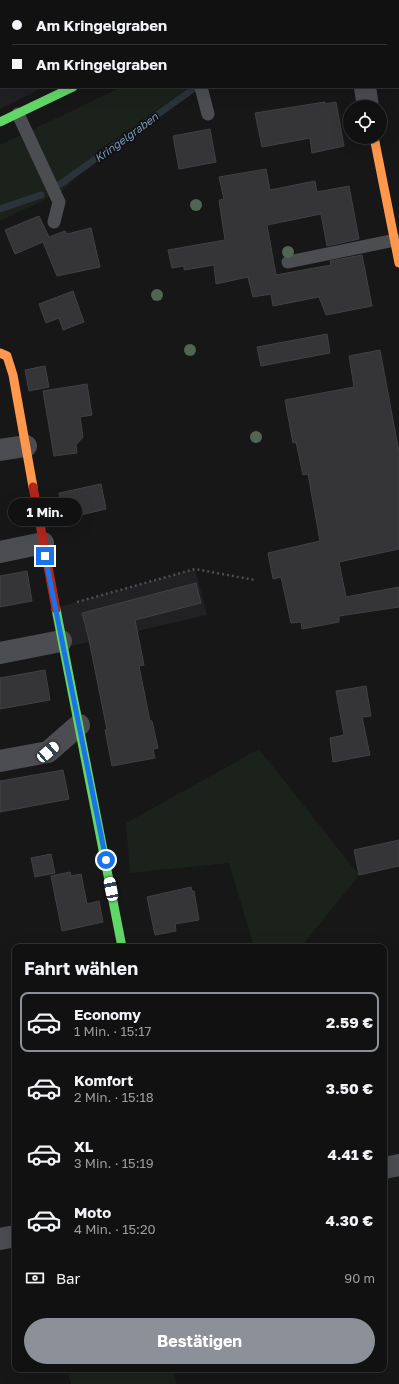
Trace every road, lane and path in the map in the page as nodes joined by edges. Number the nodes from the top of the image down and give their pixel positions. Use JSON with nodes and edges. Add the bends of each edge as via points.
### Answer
{"nodes":[{"id":1,"x":71,"y":88,"type":"edge"},
{"id":2,"x":201,"y":88,"type":"edge"},
{"id":3,"x":365,"y":88,"type":"edge"},
{"id":4,"x":367,"y":100,"type":"edge"},
{"id":5,"x":18,"y":114,"type":"junction"},
{"id":6,"x":208,"y":114,"type":"dead end"},
{"id":7,"x":0,"y":122,"type":"edge"},
{"id":8,"x":375,"y":144,"type":"edge"},
{"id":9,"x":399,"y":192,"type":"edge"},
{"id":10,"x":385,"y":195,"type":"junction"},
{"id":11,"x":54,"y":222,"type":"dead end"},
{"id":12,"x":395,"y":240,"type":"junction"},
{"id":13,"x":288,"y":262,"type":"dead end"},
{"id":14,"x":399,"y":263,"type":"edge"},
{"id":15,"x":0,"y":353,"type":"edge"},
{"id":16,"x":26,"y":446,"type":"junction"},
{"id":17,"x":0,"y":450,"type":"edge"},
{"id":18,"x":43,"y":543,"type":"junction"},
{"id":19,"x":0,"y":552,"type":"edge"},
{"id":20,"x":255,"y":580,"type":"dead end"},
{"id":21,"x":55,"y":608,"type":"junction"},
{"id":22,"x":62,"y":641,"type":"junction"},
{"id":23,"x":0,"y":653,"type":"edge"},
{"id":24,"x":79,"y":725,"type":"junction"},
{"id":25,"x":0,"y":761,"type":"edge"},
{"id":26,"x":121,"y":944,"type":"edge"},
{"id":27,"x":399,"y":1165,"type":"edge"},
{"id":28,"x":387,"y":1167,"type":"edge"},
{"id":29,"x":12,"y":1237,"type":"edge"},
{"id":30,"x":0,"y":1239,"type":"edge"}],
"edges":[{"from":1,"to":5,"type":"street"},
{"from":2,"to":6,"type":"lane"},
{"from":3,"to":4,"type":"street"},
{"from":5,"to":7,"type":"street"},
{"from":5,"to":11,"type":"lane","via":[[59,202]]},
{"from":8,"to":10,"type":"street"},
{"from":9,"to":10,"type":"lane"},
{"from":10,"to":12,"type":"street"},
{"from":12,"to":13,"type":"lane"},
{"from":12,"to":14,"type":"street"},
{"from":15,"to":16,"type":"street","via":[[7,356],[13,375]]},
{"from":16,"to":17,"type":"street"},
{"from":16,"to":18,"type":"street"},
{"from":18,"to":19,"type":"street"},
{"from":18,"to":21,"type":"street"},
{"from":20,"to":21,"type":"path","via":[[195,569]]},
{"from":21,"to":22,"type":"street"},
{"from":22,"to":23,"type":"street"},
{"from":22,"to":24,"type":"street"},
{"from":24,"to":25,"type":"street","via":[[48,752]]},
{"from":24,"to":26,"type":"street"},
{"from":27,"to":28,"type":"street"},
{"from":29,"to":30,"type":"street"}]}
